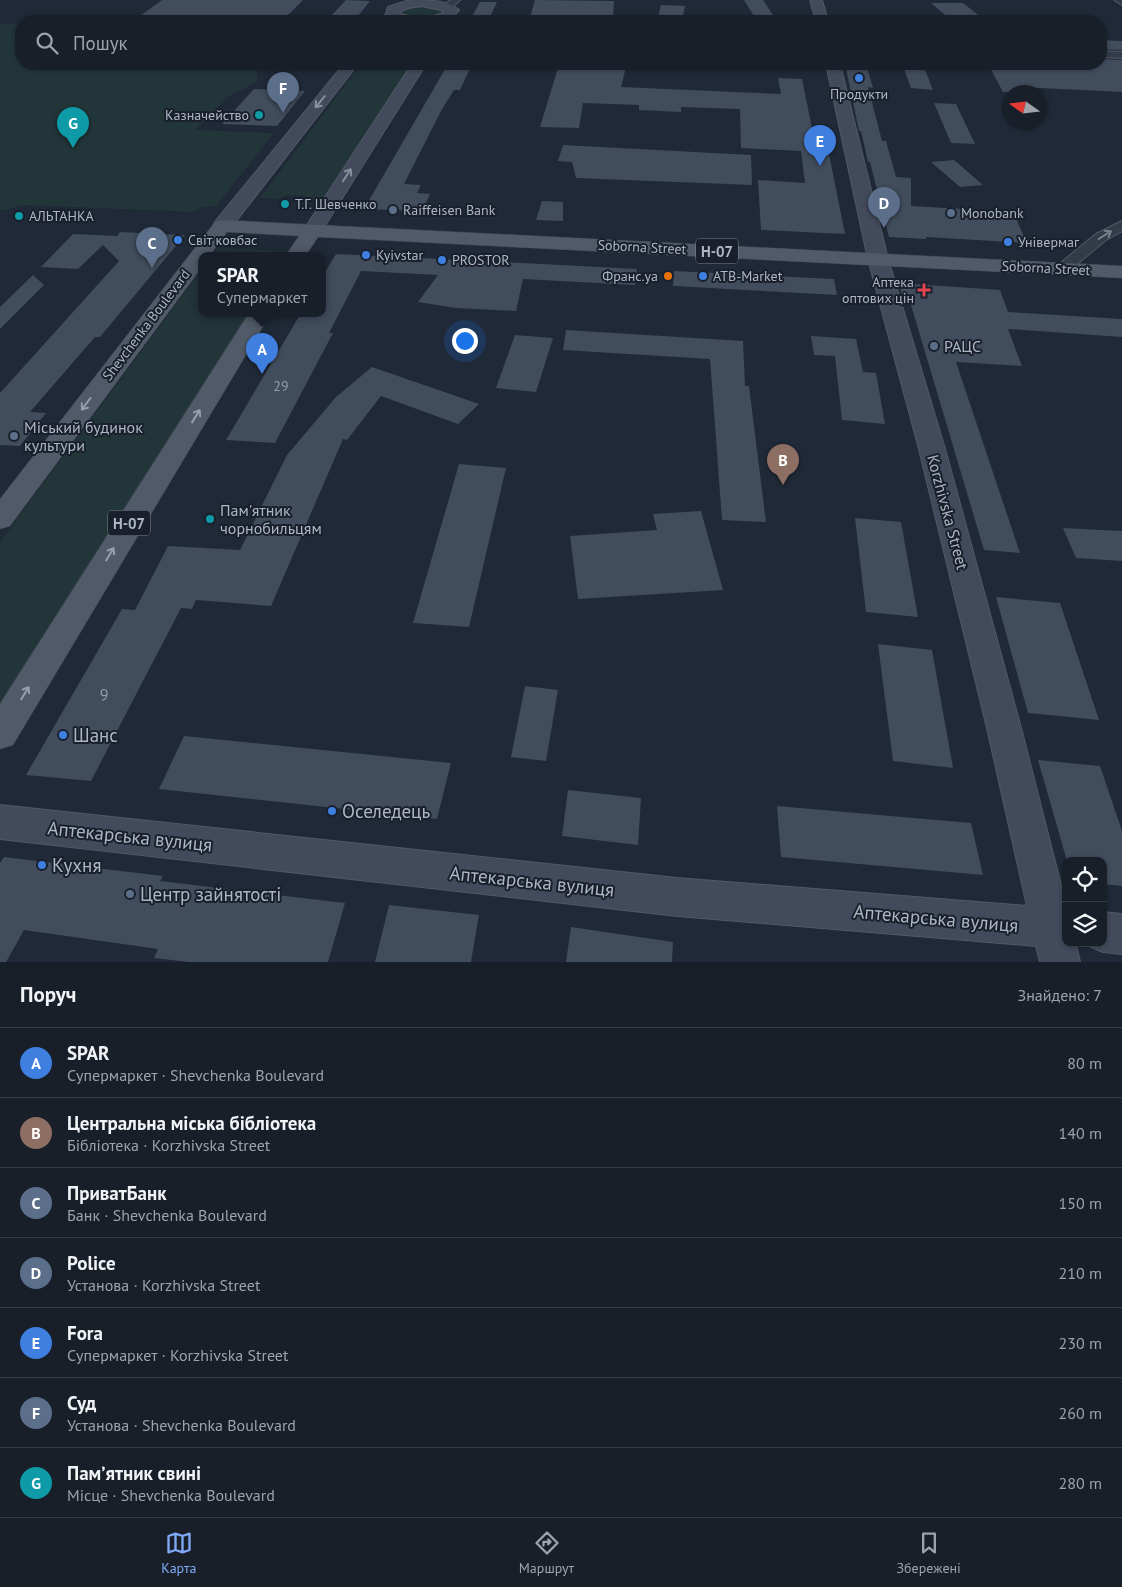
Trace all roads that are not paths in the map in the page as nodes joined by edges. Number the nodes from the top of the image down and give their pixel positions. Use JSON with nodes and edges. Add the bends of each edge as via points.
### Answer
{"nodes":[{"id":1,"x":816,"y":0,"type":"edge"},
{"id":2,"x":1118,"y":0,"type":"edge"},
{"id":3,"x":406,"y":2,"type":"edge"},
{"id":4,"x":1122,"y":2,"type":"edge"},
{"id":5,"x":452,"y":3,"type":"edge"},
{"id":6,"x":390,"y":15,"type":"edge"},
{"id":7,"x":449,"y":15,"type":"edge"},
{"id":8,"x":820,"y":15,"type":"edge"},
{"id":9,"x":1107,"y":54,"type":"edge"},
{"id":10,"x":1122,"y":55,"type":"edge"},
{"id":11,"x":346,"y":70,"type":"edge"},
{"id":12,"x":415,"y":70,"type":"edge"},
{"id":13,"x":834,"y":70,"type":"edge"},
{"id":14,"x":1122,"y":225,"type":"edge"},
{"id":15,"x":222,"y":226,"type":"junction"},
{"id":16,"x":312,"y":231,"type":"junction"},
{"id":17,"x":202,"y":252,"type":"edge"},
{"id":18,"x":298,"y":252,"type":"edge"},
{"id":19,"x":198,"y":258,"type":"edge"},
{"id":20,"x":878,"y":259,"type":"junction"},
{"id":21,"x":1062,"y":269,"type":"junction"},
{"id":22,"x":1122,"y":272,"type":"edge"},
{"id":23,"x":258,"y":317,"type":"edge"},
{"id":24,"x":0,"y":519,"type":"edge"},
{"id":25,"x":0,"y":734,"type":"edge"},
{"id":26,"x":0,"y":822,"type":"edge"},
{"id":27,"x":1058,"y":928,"type":"edge"},
{"id":28,"x":1107,"y":932,"type":"edge"},
{"id":29,"x":1122,"y":934,"type":"edge"},
{"id":30,"x":1060,"y":962,"type":"edge"}],
"edges":[{"from":1,"to":8,"type":"street"},
{"from":2,"to":4,"type":"street"},
{"from":3,"to":5,"type":"street"},
{"from":3,"to":6,"type":"street","via":[[392,10]]},
{"from":5,"to":7,"type":"street","via":[[453,10]]},
{"from":9,"to":10,"type":"street"},
{"from":11,"to":15,"type":"street","name":"Shevchenka Boulevard","one_way":true},
{"from":16,"to":12,"type":"street","one_way":true},
{"from":13,"to":20,"type":"street","name":"Korzhivska Street"},
{"from":21,"to":14,"type":"street","one_way":true,"via":[[1101,237]]},
{"from":15,"to":16,"type":"main road","name":"Soborna Street","number":"Н-07"},
{"from":15,"to":17,"type":"main road","name":"Shevchenka Boulevard","one_way":true},
{"from":16,"to":18,"type":"main road"},
{"from":16,"to":20,"type":"main road","name":"Soborna Street","number":"Н-07"},
{"from":19,"to":24,"type":"main road","name":"Shevchenka Boulevard","one_way":true},
{"from":20,"to":21,"type":"main road","name":"Soborna Street","number":"Н-07"},
{"from":20,"to":27,"type":"street","name":"Korzhivska Street","via":[[935,459]]},
{"from":21,"to":22,"type":"main road","name":"Soborna Street","number":"Н-07"},
{"from":25,"to":23,"type":"main road","number":"Н-07","one_way":true},
{"from":26,"to":27,"type":"street","name":"Аптекарська вулиця","via":[[677,897]]},
{"from":27,"to":30,"type":"street","name":"Korzhivska Street"},
{"from":28,"to":29,"type":"street"}]}
